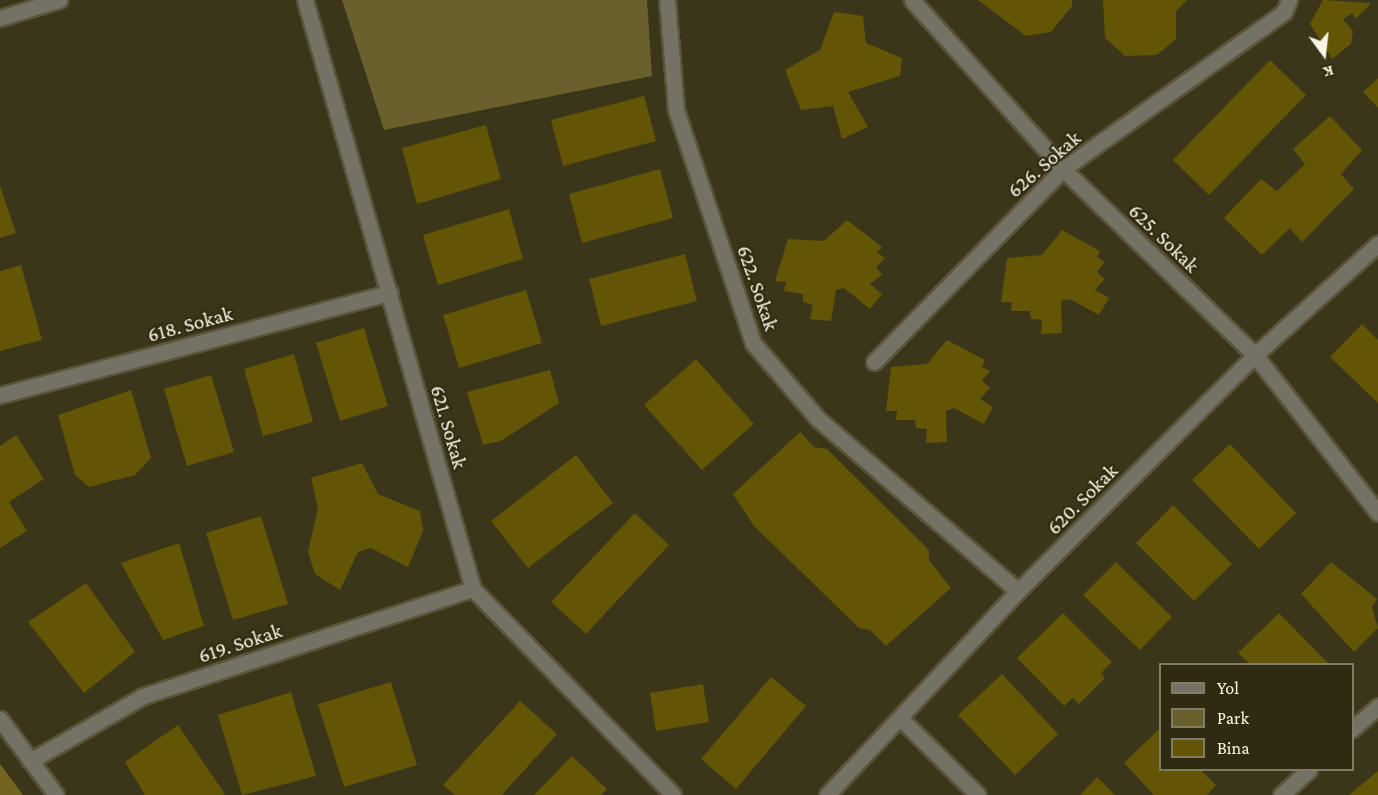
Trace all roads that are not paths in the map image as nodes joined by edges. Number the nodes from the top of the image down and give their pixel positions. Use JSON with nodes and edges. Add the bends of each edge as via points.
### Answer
{"nodes":[{"id":1,"x":59,"y":0,"type":"edge"},
{"id":2,"x":305,"y":0,"type":"edge"},
{"id":3,"x":667,"y":0,"type":"edge"},
{"id":4,"x":912,"y":0,"type":"edge"},
{"id":5,"x":1289,"y":0,"type":"edge"},
{"id":6,"x":0,"y":18,"type":"edge"},
{"id":7,"x":1063,"y":169,"type":"junction"},
{"id":8,"x":1378,"y":243,"type":"edge"},
{"id":9,"x":390,"y":293,"type":"junction"},
{"id":10,"x":1255,"y":355,"type":"junction"},
{"id":11,"x":874,"y":362,"type":"dead end"},
{"id":12,"x":0,"y":395,"type":"edge"},
{"id":13,"x":1378,"y":513,"type":"edge"},
{"id":14,"x":473,"y":589,"type":"junction"},
{"id":15,"x":1018,"y":591,"type":"junction"},
{"id":16,"x":1378,"y":706,"type":"edge"},
{"id":17,"x":0,"y":718,"type":"edge"},
{"id":18,"x":901,"y":719,"type":"junction"},
{"id":19,"x":1354,"y":728,"type":"edge"},
{"id":20,"x":30,"y":761,"type":"junction"},
{"id":21,"x":1308,"y":771,"type":"edge"},
{"id":22,"x":56,"y":795,"type":"edge"},
{"id":23,"x":673,"y":795,"type":"edge"},
{"id":24,"x":827,"y":795,"type":"edge"},
{"id":25,"x":978,"y":795,"type":"edge"},
{"id":26,"x":1281,"y":795,"type":"edge"}],
"edges":[{"from":1,"to":6,"type":"street"},
{"from":2,"to":9,"type":"street","name":"621. Sokak"},
{"from":3,"to":15,"type":"street","name":"622. Sokak","via":[[676,110],[753,343],[817,418]]},
{"from":4,"to":7,"type":"street","name":"625. Sokak"},
{"from":5,"to":7,"type":"street","name":"626. Sokak","via":[[1284,12]]},
{"from":7,"to":10,"type":"street","name":"625. Sokak"},
{"from":7,"to":11,"type":"street","name":"626. Sokak"},
{"from":8,"to":10,"type":"street","name":"620. Sokak"},
{"from":9,"to":12,"type":"street","name":"618. Sokak"},
{"from":9,"to":14,"type":"street","name":"621. Sokak"},
{"from":10,"to":13,"type":"street","name":"625. Sokak"},
{"from":10,"to":15,"type":"street","name":"620. Sokak"},
{"from":14,"to":20,"type":"street","name":"619. Sokak","via":[[143,696]]},
{"from":14,"to":23,"type":"street","name":"621. Sokak"},
{"from":15,"to":18,"type":"street","name":"620. Sokak"},
{"from":16,"to":19,"type":"street"},
{"from":17,"to":20,"type":"street"},
{"from":18,"to":24,"type":"street","name":"620. Sokak"},
{"from":18,"to":25,"type":"street"},
{"from":20,"to":22,"type":"street"},
{"from":21,"to":26,"type":"street"}]}
